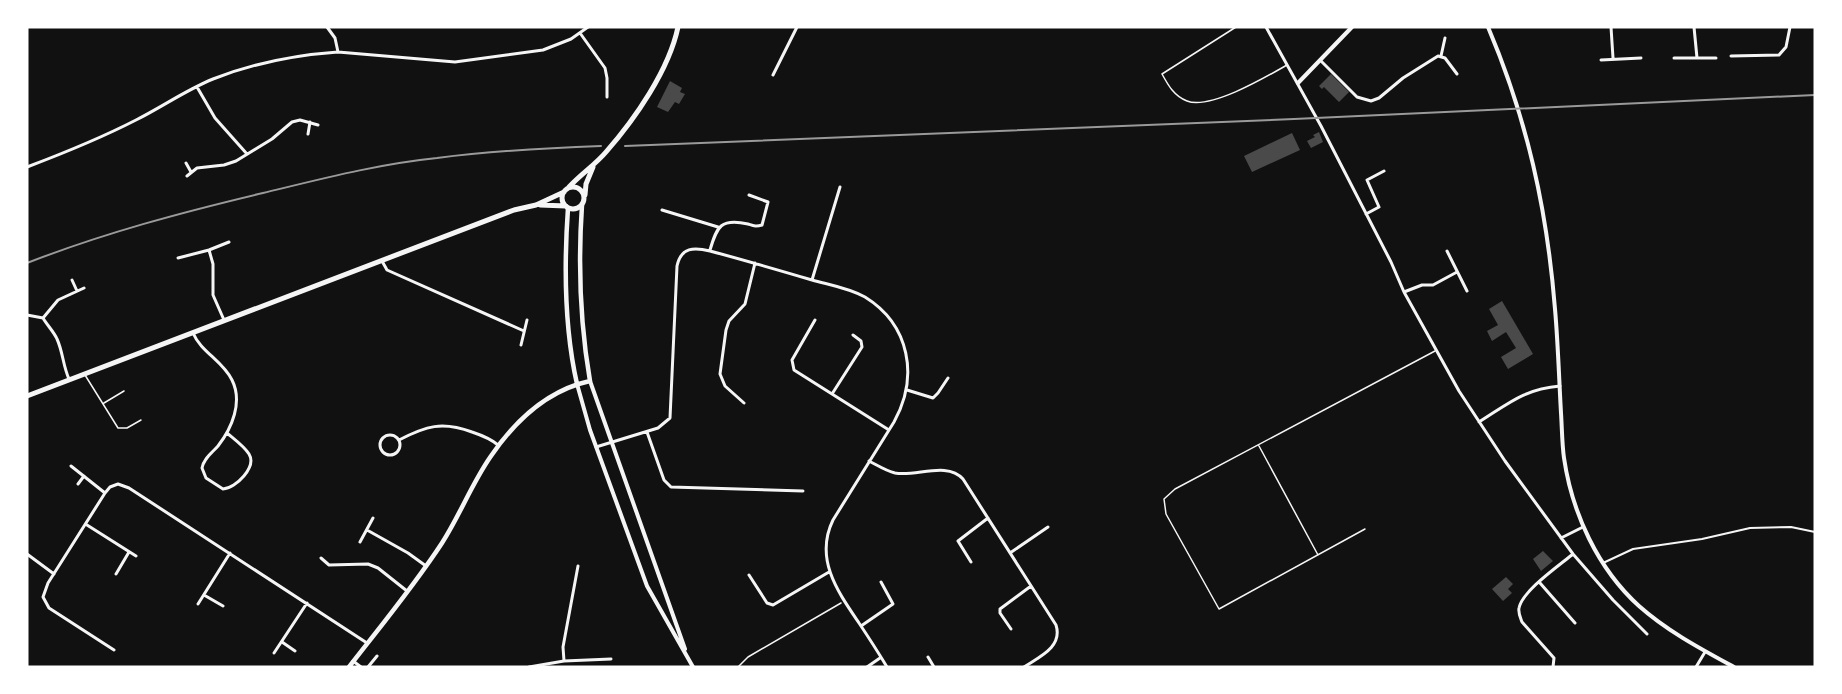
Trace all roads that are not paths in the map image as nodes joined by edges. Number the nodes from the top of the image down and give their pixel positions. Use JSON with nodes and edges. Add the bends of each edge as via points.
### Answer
{"nodes":[{"id":1,"x":327,"y":27,"type":"edge"},
{"id":2,"x":588,"y":27,"type":"edge"},
{"id":3,"x":678,"y":27,"type":"edge"},
{"id":4,"x":797,"y":27,"type":"edge"},
{"id":5,"x":1236,"y":27,"type":"edge"},
{"id":6,"x":1266,"y":27,"type":"edge"},
{"id":7,"x":1352,"y":27,"type":"edge"},
{"id":8,"x":1488,"y":27,"type":"edge"},
{"id":9,"x":1611,"y":27,"type":"edge"},
{"id":10,"x":1695,"y":27,"type":"edge"},
{"id":11,"x":1790,"y":27,"type":"edge"},
{"id":12,"x":580,"y":33,"type":"junction"},
{"id":13,"x":1445,"y":38,"type":"dead end"},
{"id":14,"x":338,"y":52,"type":"junction"},
{"id":15,"x":1441,"y":56,"type":"junction"},
{"id":16,"x":1731,"y":56,"type":"dead end"},
{"id":17,"x":1641,"y":58,"type":"dead end"},
{"id":18,"x":1674,"y":58,"type":"dead end"},
{"id":19,"x":1697,"y":58,"type":"junction"},
{"id":20,"x":1716,"y":58,"type":"dead end"},
{"id":21,"x":1613,"y":59,"type":"junction"},
{"id":22,"x":1600,"y":60,"type":"dead end"},
{"id":23,"x":1321,"y":61,"type":"junction"},
{"id":24,"x":1287,"y":64,"type":"junction"},
{"id":25,"x":1457,"y":74,"type":"dead end"},
{"id":26,"x":773,"y":75,"type":"dead end"},
{"id":27,"x":1298,"y":83,"type":"junction"},
{"id":28,"x":197,"y":87,"type":"junction"},
{"id":29,"x":607,"y":97,"type":"dead end"},
{"id":30,"x":310,"y":122,"type":"junction"},
{"id":31,"x":318,"y":124,"type":"dead end"},
{"id":32,"x":308,"y":135,"type":"dead end"},
{"id":33,"x":247,"y":154,"type":"junction"},
{"id":34,"x":186,"y":163,"type":"dead end"},
{"id":35,"x":594,"y":165,"type":"junction"},
{"id":36,"x":27,"y":167,"type":"edge"},
{"id":37,"x":1384,"y":171,"type":"dead end"},
{"id":38,"x":191,"y":172,"type":"junction"},
{"id":39,"x":187,"y":176,"type":"dead end"},
{"id":40,"x":840,"y":186,"type":"dead end"},
{"id":41,"x":567,"y":190,"type":"junction"},
{"id":42,"x":749,"y":195,"type":"dead end"},
{"id":43,"x":585,"y":196,"type":"junction"},
{"id":44,"x":536,"y":205,"type":"junction"},
{"id":45,"x":582,"y":205,"type":"junction"},
{"id":46,"x":567,"y":207,"type":"junction"},
{"id":47,"x":662,"y":210,"type":"dead end"},
{"id":48,"x":1366,"y":214,"type":"junction"},
{"id":49,"x":718,"y":227,"type":"junction"},
{"id":50,"x":229,"y":242,"type":"dead end"},
{"id":51,"x":209,"y":250,"type":"junction"},
{"id":52,"x":710,"y":251,"type":"junction"},
{"id":53,"x":1447,"y":251,"type":"dead end"},
{"id":54,"x":178,"y":258,"type":"dead end"},
{"id":55,"x":382,"y":261,"type":"junction"},
{"id":56,"x":755,"y":263,"type":"junction"},
{"id":57,"x":1457,"y":272,"type":"junction"},
{"id":58,"x":72,"y":280,"type":"dead end"},
{"id":59,"x":812,"y":280,"type":"junction"},
{"id":60,"x":84,"y":288,"type":"dead end"},
{"id":61,"x":77,"y":291,"type":"junction"},
{"id":62,"x":1467,"y":291,"type":"dead end"},
{"id":63,"x":1404,"y":292,"type":"junction"},
{"id":64,"x":27,"y":315,"type":"edge"},
{"id":65,"x":43,"y":318,"type":"junction"},
{"id":66,"x":224,"y":320,"type":"junction"},
{"id":67,"x":527,"y":320,"type":"dead end"},
{"id":68,"x":814,"y":320,"type":"dead end"},
{"id":69,"x":524,"y":331,"type":"junction"},
{"id":70,"x":193,"y":332,"type":"junction"},
{"id":71,"x":853,"y":335,"type":"dead end"},
{"id":72,"x":521,"y":345,"type":"dead end"},
{"id":73,"x":1436,"y":350,"type":"junction"},
{"id":74,"x":85,"y":374,"type":"junction"},
{"id":75,"x":948,"y":378,"type":"dead end"},
{"id":76,"x":69,"y":380,"type":"junction"},
{"id":77,"x":590,"y":381,"type":"junction"},
{"id":78,"x":577,"y":384,"type":"junction"},
{"id":79,"x":1560,"y":386,"type":"junction"},
{"id":80,"x":907,"y":390,"type":"junction"},
{"id":81,"x":124,"y":391,"type":"dead end"},
{"id":82,"x":832,"y":394,"type":"junction"},
{"id":83,"x":27,"y":396,"type":"edge"},
{"id":84,"x":103,"y":403,"type":"junction"},
{"id":85,"x":744,"y":404,"type":"dead end"},
{"id":86,"x":141,"y":420,"type":"dead end"},
{"id":87,"x":1479,"y":422,"type":"junction"},
{"id":88,"x":889,"y":430,"type":"junction"},
{"id":89,"x":646,"y":432,"type":"junction"},
{"id":90,"x":227,"y":434,"type":"junction"},
{"id":91,"x":399,"y":440,"type":"junction"},
{"id":92,"x":611,"y":443,"type":"junction"},
{"id":93,"x":499,"y":445,"type":"junction"},
{"id":94,"x":1258,"y":445,"type":"junction"},
{"id":95,"x":596,"y":447,"type":"junction"},
{"id":96,"x":869,"y":461,"type":"junction"},
{"id":97,"x":71,"y":466,"type":"dead end"},
{"id":98,"x":84,"y":476,"type":"junction"},
{"id":99,"x":78,"y":484,"type":"dead end"},
{"id":100,"x":803,"y":491,"type":"dead end"},
{"id":101,"x":105,"y":493,"type":"junction"},
{"id":102,"x":988,"y":518,"type":"junction"},
{"id":103,"x":373,"y":519,"type":"dead end"},
{"id":104,"x":87,"y":525,"type":"junction"},
{"id":105,"x":1048,"y":527,"type":"dead end"},
{"id":106,"x":1583,"y":527,"type":"junction"},
{"id":107,"x":1365,"y":529,"type":"dead end"},
{"id":108,"x":367,"y":530,"type":"junction"},
{"id":109,"x":1815,"y":532,"type":"edge"},
{"id":110,"x":1561,"y":538,"type":"junction"},
{"id":111,"x":360,"y":543,"type":"dead end"},
{"id":112,"x":129,"y":552,"type":"junction"},
{"id":113,"x":230,"y":553,"type":"junction"},
{"id":114,"x":1010,"y":553,"type":"junction"},
{"id":115,"x":27,"y":554,"type":"edge"},
{"id":116,"x":1573,"y":554,"type":"junction"},
{"id":117,"x":1318,"y":555,"type":"junction"},
{"id":118,"x":136,"y":556,"type":"dead end"},
{"id":119,"x":321,"y":558,"type":"dead end"},
{"id":120,"x":971,"y":562,"type":"dead end"},
{"id":121,"x":1604,"y":563,"type":"junction"},
{"id":122,"x":426,"y":566,"type":"junction"},
{"id":123,"x":578,"y":566,"type":"dead end"},
{"id":124,"x":829,"y":572,"type":"junction"},
{"id":125,"x":54,"y":574,"type":"junction"},
{"id":126,"x":116,"y":574,"type":"dead end"},
{"id":127,"x":749,"y":575,"type":"dead end"},
{"id":128,"x":881,"y":582,"type":"dead end"},
{"id":129,"x":1540,"y":583,"type":"junction"},
{"id":130,"x":1031,"y":586,"type":"junction"},
{"id":131,"x":407,"y":591,"type":"junction"},
{"id":132,"x":204,"y":595,"type":"junction"},
{"id":133,"x":307,"y":603,"type":"junction"},
{"id":134,"x":198,"y":604,"type":"dead end"},
{"id":135,"x":223,"y":606,"type":"dead end"},
{"id":136,"x":1575,"y":622,"type":"dead end"},
{"id":137,"x":861,"y":626,"type":"junction"},
{"id":138,"x":1011,"y":629,"type":"dead end"},
{"id":139,"x":1647,"y":634,"type":"dead end"},
{"id":140,"x":282,"y":642,"type":"junction"},
{"id":141,"x":367,"y":643,"type":"junction"},
{"id":142,"x":114,"y":650,"type":"dead end"},
{"id":143,"x":295,"y":651,"type":"dead end"},
{"id":144,"x":1705,"y":652,"type":"junction"},
{"id":145,"x":274,"y":653,"type":"dead end"},
{"id":146,"x":377,"y":656,"type":"dead end"},
{"id":147,"x":928,"y":657,"type":"dead end"},
{"id":148,"x":881,"y":658,"type":"junction"},
{"id":149,"x":611,"y":659,"type":"dead end"},
{"id":150,"x":688,"y":659,"type":"junction"},
{"id":151,"x":353,"y":661,"type":"junction"},
{"id":152,"x":564,"y":661,"type":"junction"},
{"id":153,"x":349,"y":667,"type":"edge"},
{"id":154,"x":362,"y":667,"type":"edge"},
{"id":155,"x":368,"y":667,"type":"edge"},
{"id":156,"x":529,"y":667,"type":"edge"},
{"id":157,"x":693,"y":667,"type":"edge"},
{"id":158,"x":867,"y":667,"type":"edge"},
{"id":159,"x":887,"y":667,"type":"edge"},
{"id":160,"x":934,"y":667,"type":"edge"},
{"id":161,"x":1024,"y":667,"type":"edge"},
{"id":162,"x":1552,"y":667,"type":"edge"},
{"id":163,"x":1696,"y":667,"type":"edge"},
{"id":164,"x":1734,"y":667,"type":"edge"}],
"edges":[{"from":1,"to":14,"type":"street"},
{"from":2,"to":12,"type":"street"},
{"from":3,"to":35,"type":"main road","via":[[661,71],[630,121]]},
{"from":4,"to":26,"type":"street"},
{"from":5,"to":24,"type":"lane","via":[[1162,74],[1174,92],[1188,102],[1198,103],[1242,89]]},
{"from":6,"to":24,"type":"street"},
{"from":7,"to":23,"type":"street"},
{"from":8,"to":79,"type":"street","via":[[1523,121],[1546,221]]},
{"from":9,"to":21,"type":"street"},
{"from":10,"to":19,"type":"street"},
{"from":11,"to":16,"type":"street","via":[[1779,55]]},
{"from":12,"to":14,"type":"street","via":[[528,53],[454,62]]},
{"from":12,"to":29,"type":"street","via":[[605,68]]},
{"from":13,"to":15,"type":"street"},
{"from":14,"to":28,"type":"street","via":[[253,67]]},
{"from":15,"to":23,"type":"street","via":[[1371,101],[1355,95]]},
{"from":15,"to":25,"type":"street"},
{"from":17,"to":21,"type":"street"},
{"from":18,"to":19,"type":"street"},
{"from":19,"to":20,"type":"street"},
{"from":21,"to":22,"type":"street"},
{"from":23,"to":27,"type":"street"},
{"from":24,"to":27,"type":"street"},
{"from":27,"to":48,"type":"street"},
{"from":28,"to":33,"type":"street","via":[[215,118]]},
{"from":28,"to":36,"type":"street","via":[[106,135]]},
{"from":30,"to":31,"type":"street"},
{"from":30,"to":32,"type":"street"},
{"from":30,"to":33,"type":"street","via":[[292,122]]},
{"from":33,"to":38,"type":"street","via":[[229,163]]},
{"from":34,"to":38,"type":"street"},
{"from":35,"to":41,"type":"main road"},
{"from":35,"to":43,"type":"main road"},
{"from":37,"to":48,"type":"street","via":[[1366,180],[1379,207]]},
{"from":38,"to":39,"type":"street"},
{"from":40,"to":59,"type":"street"},
{"from":41,"to":43,"type":"main road","via":[[579,188]]},
{"from":41,"to":44,"type":"main road"},
{"from":41,"to":46,"type":"main road","via":[[563,201]]},
{"from":42,"to":49,"type":"street","via":[[768,202],[762,225],[730,222]]},
{"from":43,"to":45,"type":"main road"},
{"from":44,"to":46,"type":"main road"},
{"from":44,"to":55,"type":"main road"},
{"from":45,"to":46,"type":"main road","via":[[576,209]]},
{"from":45,"to":77,"type":"main road","via":[[583,336]]},
{"from":46,"to":78,"type":"main road","via":[[569,351]]},
{"from":47,"to":49,"type":"street"},
{"from":48,"to":63,"type":"street"},
{"from":49,"to":52,"type":"street"},
{"from":50,"to":51,"type":"street"},
{"from":51,"to":54,"type":"street"},
{"from":51,"to":66,"type":"street","via":[[213,295]]},
{"from":52,"to":56,"type":"street"},
{"from":52,"to":89,"type":"street","via":[[689,249],[678,260],[672,414],[664,425]]},
{"from":53,"to":57,"type":"street"},
{"from":55,"to":66,"type":"main road"},
{"from":55,"to":69,"type":"street","via":[[387,270]]},
{"from":56,"to":59,"type":"street"},
{"from":56,"to":85,"type":"street","via":[[745,304],[726,330],[720,374],[724,384]]},
{"from":57,"to":62,"type":"street"},
{"from":57,"to":63,"type":"street","via":[[1433,285]]},
{"from":58,"to":61,"type":"street"},
{"from":59,"to":80,"type":"street","via":[[859,294],[888,318],[906,351]]},
{"from":60,"to":61,"type":"street"},
{"from":61,"to":65,"type":"street","via":[[58,300]]},
{"from":63,"to":73,"type":"street"},
{"from":64,"to":65,"type":"street"},
{"from":65,"to":76,"type":"street","via":[[56,336]]},
{"from":66,"to":70,"type":"main road"},
{"from":67,"to":69,"type":"street"},
{"from":68,"to":82,"type":"street","via":[[792,367]]},
{"from":69,"to":72,"type":"street"},
{"from":70,"to":74,"type":"main road"},
{"from":70,"to":90,"type":"street","via":[[232,381],[235,412]]},
{"from":71,"to":82,"type":"street","via":[[862,346]]},
{"from":73,"to":87,"type":"street"},
{"from":73,"to":94,"type":"lane"},
{"from":74,"to":76,"type":"main road"},
{"from":74,"to":84,"type":"lane"},
{"from":75,"to":80,"type":"street","via":[[933,398]]},
{"from":76,"to":83,"type":"main road"},
{"from":77,"to":78,"type":"main road"},
{"from":77,"to":92,"type":"street"},
{"from":78,"to":93,"type":"main road","via":[[546,398]]},
{"from":78,"to":95,"type":"street"},
{"from":79,"to":87,"type":"street","via":[[1526,393]]},
{"from":79,"to":106,"type":"street","via":[[1564,458]]},
{"from":80,"to":88,"type":"street"},
{"from":81,"to":84,"type":"lane"},
{"from":82,"to":88,"type":"street"},
{"from":84,"to":86,"type":"lane","via":[[118,428]]},
{"from":87,"to":110,"type":"street"},
{"from":88,"to":96,"type":"street"},
{"from":89,"to":92,"type":"street"},
{"from":89,"to":100,"type":"street","via":[[663,479],[671,487]]},
{"from":90,"to":90,"type":"street","via":[[249,454],[250,460],[241,479],[227,489],[206,478],[202,468],[204,460]]},
{"from":91,"to":91,"type":"street","via":[[400,447],[394,454],[382,451],[380,444],[385,436]]},
{"from":91,"to":93,"type":"street","via":[[425,428],[444,425],[459,427]]},
{"from":92,"to":95,"type":"street"},
{"from":92,"to":150,"type":"street"},
{"from":93,"to":122,"type":"main road"},
{"from":94,"to":117,"type":"lane"},
{"from":94,"to":117,"type":"lane","via":[[1175,489],[1164,499],[1166,514],[1219,609]]},
{"from":95,"to":150,"type":"street","via":[[647,586]]},
{"from":96,"to":102,"type":"street","via":[[897,473],[958,474]]},
{"from":96,"to":124,"type":"street","via":[[831,525],[825,543]]},
{"from":97,"to":98,"type":"street"},
{"from":98,"to":99,"type":"street"},
{"from":98,"to":101,"type":"street"},
{"from":101,"to":104,"type":"street"},
{"from":101,"to":113,"type":"street","via":[[112,485],[122,485]]},
{"from":102,"to":114,"type":"street"},
{"from":102,"to":120,"type":"street","via":[[958,541]]},
{"from":103,"to":108,"type":"street"},
{"from":104,"to":112,"type":"street"},
{"from":104,"to":125,"type":"street"},
{"from":105,"to":114,"type":"street"},
{"from":106,"to":110,"type":"street"},
{"from":106,"to":121,"type":"street"},
{"from":107,"to":117,"type":"lane"},
{"from":108,"to":111,"type":"street"},
{"from":108,"to":122,"type":"street"},
{"from":109,"to":121,"type":"street","via":[[1791,527],[1750,528],[1633,549]]},
{"from":110,"to":116,"type":"street"},
{"from":112,"to":118,"type":"street"},
{"from":112,"to":126,"type":"street"},
{"from":113,"to":132,"type":"street"},
{"from":113,"to":133,"type":"street"},
{"from":114,"to":130,"type":"street"},
{"from":115,"to":125,"type":"street"},
{"from":116,"to":129,"type":"street"},
{"from":116,"to":139,"type":"street"},
{"from":119,"to":131,"type":"street","via":[[336,566],[368,564]]},
{"from":121,"to":144,"type":"street","via":[[1640,606]]},
{"from":122,"to":131,"type":"main road"},
{"from":123,"to":152,"type":"street","via":[[563,647]]},
{"from":124,"to":127,"type":"street","via":[[773,605],[767,603]]},
{"from":124,"to":137,"type":"street"},
{"from":125,"to":142,"type":"street","via":[[44,592],[46,605]]},
{"from":128,"to":137,"type":"street","via":[[892,604]]},
{"from":129,"to":136,"type":"street"},
{"from":129,"to":162,"type":"street","via":[[1524,598],[1518,613],[1554,658]]},
{"from":130,"to":138,"type":"street","via":[[1000,609]]},
{"from":130,"to":161,"type":"street","via":[[1058,633],[1051,648]]},
{"from":131,"to":141,"type":"main road"},
{"from":132,"to":134,"type":"street"},
{"from":132,"to":135,"type":"street"},
{"from":133,"to":140,"type":"street"},
{"from":133,"to":141,"type":"street"},
{"from":137,"to":148,"type":"street"},
{"from":140,"to":143,"type":"street"},
{"from":140,"to":145,"type":"street"},
{"from":141,"to":151,"type":"main road"},
{"from":144,"to":163,"type":"street"},
{"from":144,"to":164,"type":"street"},
{"from":146,"to":155,"type":"street"},
{"from":147,"to":160,"type":"street"},
{"from":148,"to":158,"type":"street"},
{"from":148,"to":159,"type":"street"},
{"from":149,"to":152,"type":"street"},
{"from":150,"to":157,"type":"street"},
{"from":151,"to":153,"type":"main road"},
{"from":151,"to":154,"type":"street"},
{"from":152,"to":156,"type":"street"}]}
